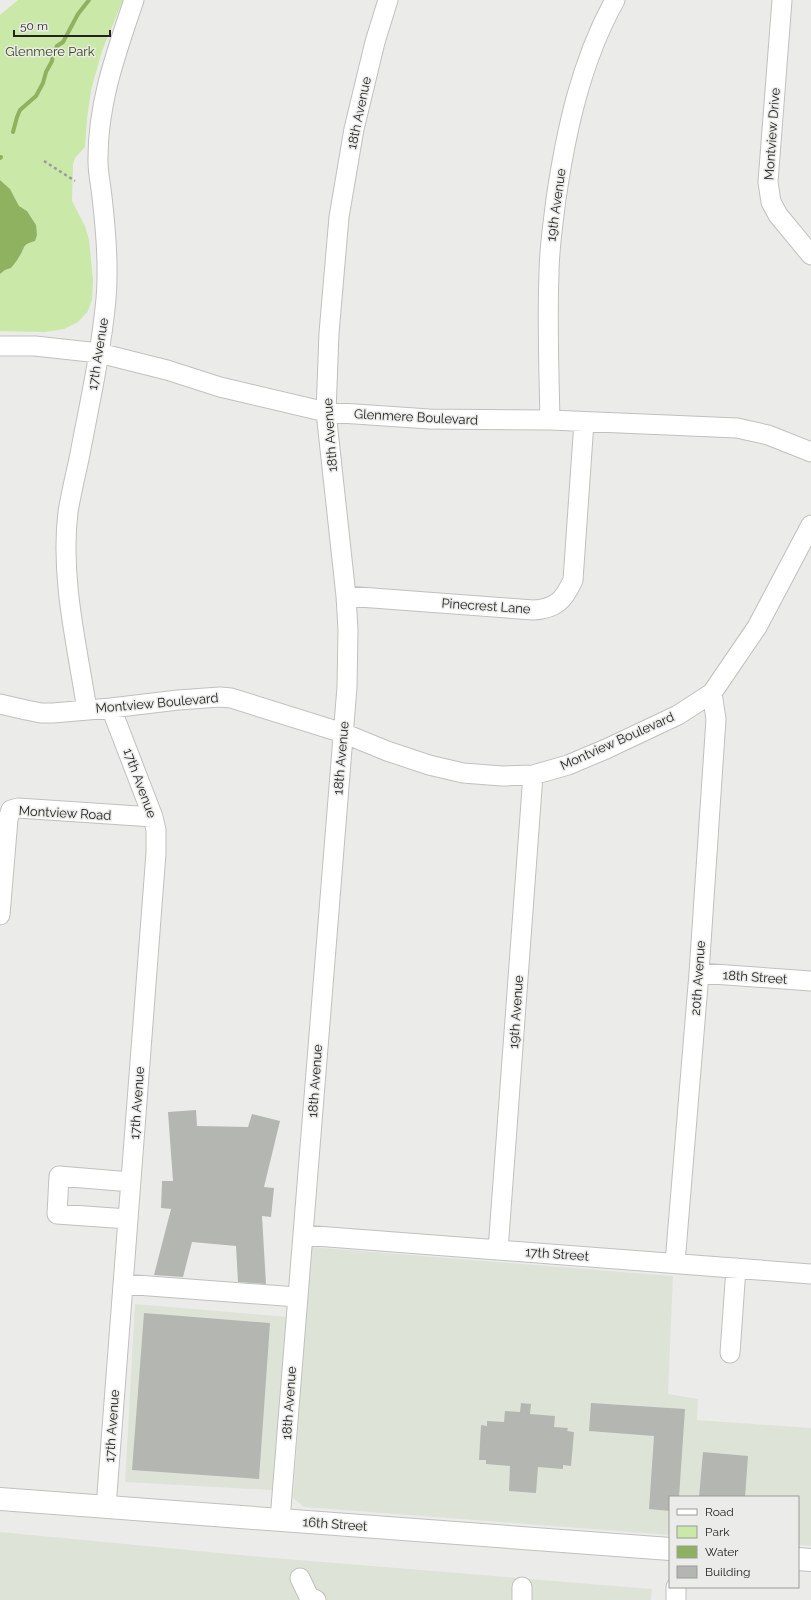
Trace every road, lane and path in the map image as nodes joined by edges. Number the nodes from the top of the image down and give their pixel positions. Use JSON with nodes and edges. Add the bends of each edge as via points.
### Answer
{"nodes":[{"id":1,"x":134,"y":0,"type":"edge"},
{"id":2,"x":388,"y":0,"type":"edge"},
{"id":3,"x":615,"y":0,"type":"edge"},
{"id":4,"x":782,"y":0,"type":"edge"},
{"id":5,"x":44,"y":160,"type":"dead end"},
{"id":6,"x":75,"y":181,"type":"dead end"},
{"id":7,"x":811,"y":255,"type":"edge"},
{"id":8,"x":0,"y":346,"type":"edge"},
{"id":9,"x":99,"y":353,"type":"junction"},
{"id":10,"x":326,"y":412,"type":"junction"},
{"id":11,"x":550,"y":420,"type":"junction"},
{"id":12,"x":584,"y":422,"type":"junction"},
{"id":13,"x":811,"y":452,"type":"edge"},
{"id":14,"x":811,"y":525,"type":"edge"},
{"id":15,"x":346,"y":596,"type":"junction"},
{"id":16,"x":712,"y":693,"type":"junction"},
{"id":17,"x":0,"y":704,"type":"edge"},
{"id":18,"x":111,"y":708,"type":"junction"},
{"id":19,"x":87,"y":710,"type":"junction"},
{"id":20,"x":343,"y":733,"type":"junction"},
{"id":21,"x":533,"y":775,"type":"junction"},
{"id":22,"x":153,"y":818,"type":"junction"},
{"id":23,"x":0,"y":915,"type":"edge"},
{"id":24,"x":699,"y":973,"type":"junction"},
{"id":25,"x":811,"y":981,"type":"edge"},
{"id":26,"x":131,"y":1182,"type":"junction"},
{"id":27,"x":128,"y":1219,"type":"junction"},
{"id":28,"x":303,"y":1235,"type":"junction"},
{"id":29,"x":498,"y":1250,"type":"junction"},
{"id":30,"x":675,"y":1263,"type":"junction"},
{"id":31,"x":736,"y":1268,"type":"junction"},
{"id":32,"x":811,"y":1274,"type":"edge"},
{"id":33,"x":123,"y":1284,"type":"junction"},
{"id":34,"x":297,"y":1297,"type":"junction"},
{"id":35,"x":730,"y":1352,"type":"dead end"},
{"id":36,"x":0,"y":1499,"type":"edge"},
{"id":37,"x":106,"y":1507,"type":"junction"},
{"id":38,"x":280,"y":1520,"type":"junction"},
{"id":39,"x":669,"y":1550,"type":"edge"},
{"id":40,"x":799,"y":1559,"type":"edge"},
{"id":41,"x":811,"y":1560,"type":"edge"},
{"id":42,"x":300,"y":1578,"type":"dead end"},
{"id":43,"x":676,"y":1588,"type":"edge"},
{"id":44,"x":316,"y":1600,"type":"edge"},
{"id":45,"x":676,"y":1600,"type":"edge"}],
"edges":[{"from":1,"to":9,"type":"street","name":"17th Avenue","via":[[112,68],[100,124],[98,162],[108,269]]},
{"from":2,"to":10,"type":"street","name":"18th Avenue","via":[[354,129],[339,217],[329,333]]},
{"from":3,"to":11,"type":"street","name":"19th Avenue","via":[[592,50],[580,86],[560,170],[548,274]]},
{"from":4,"to":7,"type":"street","name":"Montview Drive","via":[[768,182],[771,202],[778,215]]},
{"from":5,"to":6,"type":"path"},
{"from":8,"to":9,"type":"street","name":"Glenmere Boulevard","via":[[35,346]]},
{"from":9,"to":10,"type":"street","name":"Glenmere Boulevard","via":[[167,370],[220,387]]},
{"from":9,"to":19,"type":"street","name":"17th Avenue","via":[[68,512],[66,555],[70,604]]},
{"from":10,"to":11,"type":"street","name":"Glenmere Boulevard","via":[[429,419]]},
{"from":10,"to":15,"type":"street","name":"18th Avenue"},
{"from":11,"to":12,"type":"street","name":"Glenmere Boulevard"},
{"from":12,"to":13,"type":"street","name":"Glenmere Boulevard","via":[[737,428]]},
{"from":12,"to":15,"type":"street","name":"Pinecrest Lane","via":[[573,580],[558,603],[549,608],[533,610]]},
{"from":14,"to":16,"type":"street","name":"Montview Boulevard","via":[[757,627]]},
{"from":15,"to":20,"type":"street","name":"18th Avenue","via":[[347,680]]},
{"from":16,"to":21,"type":"street","name":"Montview Boulevard","via":[[678,714],[606,749],[568,765]]},
{"from":16,"to":24,"type":"street","name":"20th Avenue","via":[[716,719]]},
{"from":17,"to":19,"type":"street","name":"Montview Boulevard","via":[[41,713]]},
{"from":18,"to":19,"type":"street","name":"Montview Boulevard"},
{"from":18,"to":20,"type":"street","name":"Montview Boulevard","via":[[220,697],[239,700]]},
{"from":18,"to":22,"type":"street","name":"17th Avenue"},
{"from":20,"to":21,"type":"street","name":"Montview Boulevard","via":[[387,751],[456,771],[483,775]]},
{"from":20,"to":28,"type":"street","name":"18th Avenue"},
{"from":21,"to":29,"type":"street","name":"19th Avenue"},
{"from":22,"to":23,"type":"street","name":"Montview Road","via":[[18,808],[11,810],[8,819]]},
{"from":22,"to":26,"type":"street","name":"17th Avenue","via":[[156,853]]},
{"from":24,"to":25,"type":"street","name":"18th Street"},
{"from":24,"to":30,"type":"street","name":"20th Avenue"},
{"from":26,"to":27,"type":"street","name":"17th Avenue"},
{"from":26,"to":27,"type":"street","via":[[59,1176],[57,1214]]},
{"from":27,"to":33,"type":"street","name":"17th Avenue"},
{"from":28,"to":29,"type":"street","name":"17th Street"},
{"from":28,"to":34,"type":"street","name":"18th Avenue"},
{"from":29,"to":30,"type":"street","name":"17th Street"},
{"from":30,"to":31,"type":"street","name":"17th Street"},
{"from":31,"to":32,"type":"street","name":"17th Street"},
{"from":31,"to":35,"type":"street"},
{"from":33,"to":34,"type":"street"},
{"from":33,"to":37,"type":"street","name":"17th Avenue"},
{"from":34,"to":38,"type":"street","name":"18th Avenue"},
{"from":36,"to":37,"type":"main road","name":"16th Street"},
{"from":37,"to":38,"type":"main road","name":"16th Street"},
{"from":38,"to":39,"type":"main road","name":"16th Street"},
{"from":40,"to":41,"type":"main road"},
{"from":42,"to":44,"type":"street","via":[[309,1597]]},
{"from":43,"to":45,"type":"street"}]}
